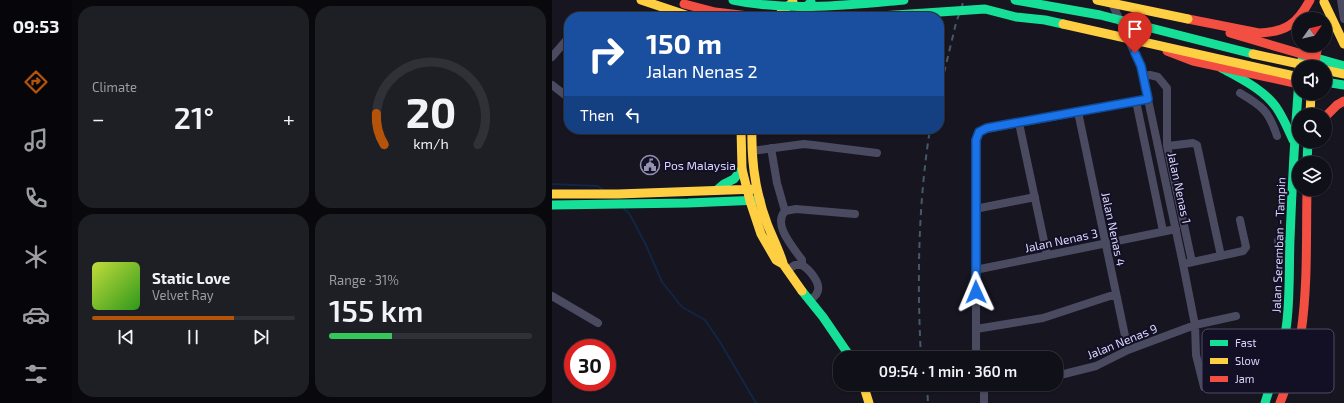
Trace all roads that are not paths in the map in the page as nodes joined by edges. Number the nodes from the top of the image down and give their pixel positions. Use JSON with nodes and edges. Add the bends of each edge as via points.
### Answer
{"nodes":[{"id":1,"x":641,"y":0,"type":"edge"},
{"id":2,"x":675,"y":0,"type":"edge"},
{"id":3,"x":734,"y":0,"type":"edge"},
{"id":4,"x":754,"y":0,"type":"edge"},
{"id":5,"x":795,"y":0,"type":"edge"},
{"id":6,"x":812,"y":0,"type":"edge"},
{"id":7,"x":904,"y":0,"type":"edge"},
{"id":8,"x":1015,"y":0,"type":"edge"},
{"id":9,"x":1097,"y":0,"type":"edge"},
{"id":10,"x":1111,"y":0,"type":"edge"},
{"id":11,"x":1310,"y":0,"type":"edge"},
{"id":12,"x":1342,"y":0,"type":"edge"},
{"id":13,"x":1324,"y":1,"type":"edge"},
{"id":14,"x":677,"y":12,"type":"edge"},
{"id":15,"x":715,"y":12,"type":"edge"},
{"id":16,"x":754,"y":12,"type":"edge"},
{"id":17,"x":782,"y":12,"type":"edge"},
{"id":18,"x":801,"y":12,"type":"edge"},
{"id":19,"x":940,"y":12,"type":"edge"},
{"id":20,"x":1309,"y":12,"type":"edge"},
{"id":21,"x":1322,"y":12,"type":"edge"},
{"id":22,"x":1188,"y":19,"type":"junction"},
{"id":23,"x":1344,"y":19,"type":"edge"},
{"id":24,"x":564,"y":43,"type":"edge"},
{"id":25,"x":1263,"y":44,"type":"junction"},
{"id":26,"x":1344,"y":44,"type":"edge"},
{"id":27,"x":1153,"y":45,"type":"junction"},
{"id":28,"x":1303,"y":54,"type":"junction"},
{"id":29,"x":552,"y":57,"type":"edge"},
{"id":30,"x":1292,"y":60,"type":"edge"},
{"id":31,"x":1302,"y":60,"type":"edge"},
{"id":32,"x":1310,"y":60,"type":"edge"},
{"id":33,"x":1340,"y":65,"type":"edge"},
{"id":34,"x":1220,"y":67,"type":"junction"},
{"id":35,"x":1332,"y":71,"type":"edge"},
{"id":36,"x":1344,"y":74,"type":"edge"},
{"id":37,"x":1143,"y":76,"type":"junction"},
{"id":38,"x":1261,"y":76,"type":"junction"},
{"id":39,"x":1292,"y":79,"type":"edge"},
{"id":40,"x":1292,"y":80,"type":"edge"},
{"id":41,"x":552,"y":84,"type":"edge"},
{"id":42,"x":1332,"y":84,"type":"edge"},
{"id":43,"x":1342,"y":88,"type":"edge"},
{"id":44,"x":1240,"y":93,"type":"dead end"},
{"id":45,"x":564,"y":94,"type":"edge"},
{"id":46,"x":1148,"y":99,"type":"junction"},
{"id":47,"x":1136,"y":101,"type":"junction"},
{"id":48,"x":1344,"y":101,"type":"edge"},
{"id":49,"x":1332,"y":110,"type":"edge"},
{"id":50,"x":1078,"y":112,"type":"junction"},
{"id":51,"x":1019,"y":123,"type":"junction"},
{"id":52,"x":741,"y":134,"type":"edge"},
{"id":53,"x":752,"y":134,"type":"edge"},
{"id":54,"x":1168,"y":134,"type":"junction"},
{"id":55,"x":1157,"y":136,"type":"junction"},
{"id":56,"x":1277,"y":136,"type":"dead end"},
{"id":57,"x":1292,"y":137,"type":"edge"},
{"id":58,"x":1167,"y":146,"type":"junction"},
{"id":59,"x":771,"y":148,"type":"junction"},
{"id":60,"x":1294,"y":148,"type":"edge"},
{"id":61,"x":752,"y":151,"type":"junction"},
{"id":62,"x":877,"y":153,"type":"dead end"},
{"id":63,"x":742,"y":169,"type":"junction"},
{"id":64,"x":757,"y":189,"type":"junction"},
{"id":65,"x":717,"y":190,"type":"junction"},
{"id":66,"x":748,"y":190,"type":"junction"},
{"id":67,"x":552,"y":194,"type":"edge"},
{"id":68,"x":1307,"y":196,"type":"edge"},
{"id":69,"x":1035,"y":197,"type":"junction"},
{"id":70,"x":618,"y":198,"type":"junction"},
{"id":71,"x":604,"y":199,"type":"junction"},
{"id":72,"x":760,"y":200,"type":"junction"},
{"id":73,"x":750,"y":202,"type":"junction"},
{"id":74,"x":552,"y":204,"type":"edge"},
{"id":75,"x":975,"y":210,"type":"junction"},
{"id":76,"x":785,"y":211,"type":"junction"},
{"id":77,"x":855,"y":214,"type":"dead end"},
{"id":78,"x":1240,"y":220,"type":"dead end"},
{"id":79,"x":1176,"y":229,"type":"junction"},
{"id":80,"x":1163,"y":231,"type":"junction"},
{"id":81,"x":1278,"y":240,"type":"dead end"},
{"id":82,"x":1290,"y":241,"type":"junction"},
{"id":83,"x":1105,"y":243,"type":"junction"},
{"id":84,"x":1047,"y":255,"type":"junction"},
{"id":85,"x":1221,"y":256,"type":"junction"},
{"id":86,"x":1192,"y":262,"type":"junction"},
{"id":87,"x":1183,"y":264,"type":"junction"},
{"id":88,"x":802,"y":265,"type":"junction"},
{"id":89,"x":785,"y":267,"type":"junction"},
{"id":90,"x":975,"y":270,"type":"junction"},
{"id":91,"x":1116,"y":294,"type":"junction"},
{"id":92,"x":552,"y":296,"type":"edge"},
{"id":93,"x":810,"y":300,"type":"junction"},
{"id":94,"x":1236,"y":316,"type":"dead end"},
{"id":95,"x":598,"y":323,"type":"dead end"},
{"id":96,"x":1195,"y":325,"type":"junction"},
{"id":97,"x":976,"y":328,"type":"junction"},
{"id":98,"x":1286,"y":329,"type":"edge"},
{"id":99,"x":1301,"y":329,"type":"edge"},
{"id":100,"x":1128,"y":350,"type":"junction"},
{"id":101,"x":846,"y":351,"type":"edge"},
{"id":102,"x":976,"y":351,"type":"edge"},
{"id":103,"x":1063,"y":374,"type":"edge"},
{"id":104,"x":1202,"y":379,"type":"edge"},
{"id":105,"x":866,"y":391,"type":"edge"},
{"id":106,"x":982,"y":391,"type":"edge"},
{"id":107,"x":1268,"y":393,"type":"edge"},
{"id":108,"x":1283,"y":393,"type":"edge"},
{"id":109,"x":870,"y":403,"type":"edge"},
{"id":110,"x":984,"y":403,"type":"edge"},
{"id":111,"x":1265,"y":403,"type":"edge"},
{"id":112,"x":1280,"y":403,"type":"edge"}],
"edges":[{"from":1,"to":14,"type":"main road"},
{"from":2,"to":15,"type":"main road","bridge":true},
{"from":3,"to":7,"type":"main road","bridge":true,"via":[[747,3],[827,7]]},
{"from":4,"to":16,"type":"main road"},
{"from":5,"to":17,"type":"main road"},
{"from":6,"to":18,"type":"main road"},
{"from":8,"to":30,"type":"main road","bridge":true,"via":[[1100,15],[1236,50]]},
{"from":9,"to":22,"type":"main road","bridge":true},
{"from":10,"to":37,"type":"street","name":"Jalan Nenas 1","via":[[1141,66]]},
{"from":11,"to":20,"type":"main road"},
{"from":11,"to":22,"type":"main road","via":[[1298,20],[1281,31],[1271,33]]},
{"from":12,"to":23,"type":"street"},
{"from":13,"to":21,"type":"main road"},
{"from":13,"to":26,"type":"main road"},
{"from":19,"to":27,"type":"main road","bridge":true,"via":[[985,9]]},
{"from":22,"to":25,"type":"main road"},
{"from":24,"to":29,"type":"street"},
{"from":25,"to":28,"type":"main road"},
{"from":25,"to":38,"type":"main road","via":[[1271,54],[1272,61],[1271,68]]},
{"from":27,"to":34,"type":"main road","bridge":true,"via":[[1192,61]]},
{"from":27,"to":39,"type":"main road","bridge":true,"via":[[1235,62]]},
{"from":28,"to":31,"type":"main road"},
{"from":28,"to":32,"type":"main road"},
{"from":33,"to":43,"type":"main road","via":[[1329,69],[1328,74],[1334,86]]},
{"from":34,"to":38,"type":"main road"},
{"from":34,"to":57,"type":"main road","via":[[1262,92],[1281,114]]},
{"from":35,"to":36,"type":"main road","bridge":true},
{"from":37,"to":46,"type":"street","name":"Jalan Nenas 1"},
{"from":37,"to":54,"type":"street","via":[[1158,77],[1167,88]]},
{"from":38,"to":40,"type":"main road"},
{"from":41,"to":45,"type":"street"},
{"from":42,"to":43,"type":"main road","bridge":true},
{"from":44,"to":56,"type":"street","via":[[1260,105],[1274,126]]},
{"from":46,"to":47,"type":"street"},
{"from":46,"to":55,"type":"street","name":"Jalan Nenas 1"},
{"from":47,"to":50,"type":"street"},
{"from":47,"to":80,"type":"street"},
{"from":48,"to":49,"type":"main road"},
{"from":50,"to":51,"type":"street"},
{"from":50,"to":83,"type":"street","name":"Jalan Nenas 4"},
{"from":51,"to":69,"type":"street"},
{"from":51,"to":75,"type":"street","via":[[987,128],[979,132],[976,140]]},
{"from":52,"to":63,"type":"main road"},
{"from":53,"to":61,"type":"main road"},
{"from":54,"to":55,"type":"street"},
{"from":54,"to":58,"type":"street"},
{"from":55,"to":79,"type":"street","name":"Jalan Nenas 1"},
{"from":58,"to":85,"type":"street","via":[[1193,143],[1197,145]]},
{"from":58,"to":86,"type":"street"},
{"from":59,"to":61,"type":"street"},
{"from":59,"to":62,"type":"street","via":[[813,145]]},
{"from":59,"to":76,"type":"street"},
{"from":60,"to":82,"type":"main road","name":"Jalan Seremban - Tampin"},
{"from":61,"to":64,"type":"main road"},
{"from":63,"to":65,"type":"main road","via":[[734,179]]},
{"from":63,"to":66,"type":"main road"},
{"from":64,"to":66,"type":"main road"},
{"from":64,"to":72,"type":"main road"},
{"from":65,"to":66,"type":"main road"},
{"from":65,"to":70,"type":"main road"},
{"from":66,"to":73,"type":"main road"},
{"from":67,"to":71,"type":"main road"},
{"from":68,"to":99,"type":"main road"},
{"from":69,"to":75,"type":"street"},
{"from":69,"to":84,"type":"street"},
{"from":70,"to":71,"type":"main road"},
{"from":70,"to":73,"type":"main road"},
{"from":71,"to":74,"type":"main road"},
{"from":72,"to":73,"type":"main road"},
{"from":72,"to":89,"type":"main road"},
{"from":73,"to":89,"type":"main road","via":[[767,246],[776,260]]},
{"from":75,"to":90,"type":"street"},
{"from":76,"to":77,"type":"street","via":[[796,209]]},
{"from":76,"to":88,"type":"street","via":[[781,218],[781,226],[802,260]]},
{"from":78,"to":85,"type":"street","via":[[1246,247],[1243,251]]},
{"from":79,"to":80,"type":"street","name":"Jalan Nenas 3"},
{"from":79,"to":87,"type":"street","name":"Jalan Nenas 1"},
{"from":80,"to":83,"type":"street","name":"Jalan Nenas 3"},
{"from":81,"to":82,"type":"street"},
{"from":82,"to":98,"type":"main road","name":"Jalan Seremban - Tampin"},
{"from":83,"to":84,"type":"street","name":"Jalan Nenas 3"},
{"from":83,"to":91,"type":"street","name":"Jalan Nenas 4"},
{"from":84,"to":90,"type":"street","name":"Jalan Nenas 3"},
{"from":85,"to":86,"type":"street"},
{"from":86,"to":87,"type":"street"},
{"from":87,"to":96,"type":"street","name":"Jalan Nenas 1"},
{"from":88,"to":89,"type":"street"},
{"from":88,"to":93,"type":"street","via":[[812,274],[817,285],[818,292]]},
{"from":89,"to":93,"type":"main road"},
{"from":90,"to":97,"type":"street"},
{"from":91,"to":97,"type":"street","via":[[1043,318]]},
{"from":91,"to":100,"type":"street","name":"Jalan Nenas 4"},
{"from":92,"to":95,"type":"street"},
{"from":93,"to":101,"type":"main road"},
{"from":94,"to":96,"type":"street","name":"Jalan Nenas 9"},
{"from":96,"to":100,"type":"street","name":"Jalan Nenas 9"},
{"from":96,"to":104,"type":"street","name":"Jalan Nenas 1","via":[[1196,355]]},
{"from":97,"to":102,"type":"street"},
{"from":100,"to":103,"type":"street","name":"Jalan Nenas 9","via":[[1096,366]]},
{"from":105,"to":109,"type":"main road"},
{"from":106,"to":110,"type":"street"},
{"from":107,"to":111,"type":"main road","name":"Jalan Seremban - Tampin"},
{"from":108,"to":112,"type":"main road"}]}
